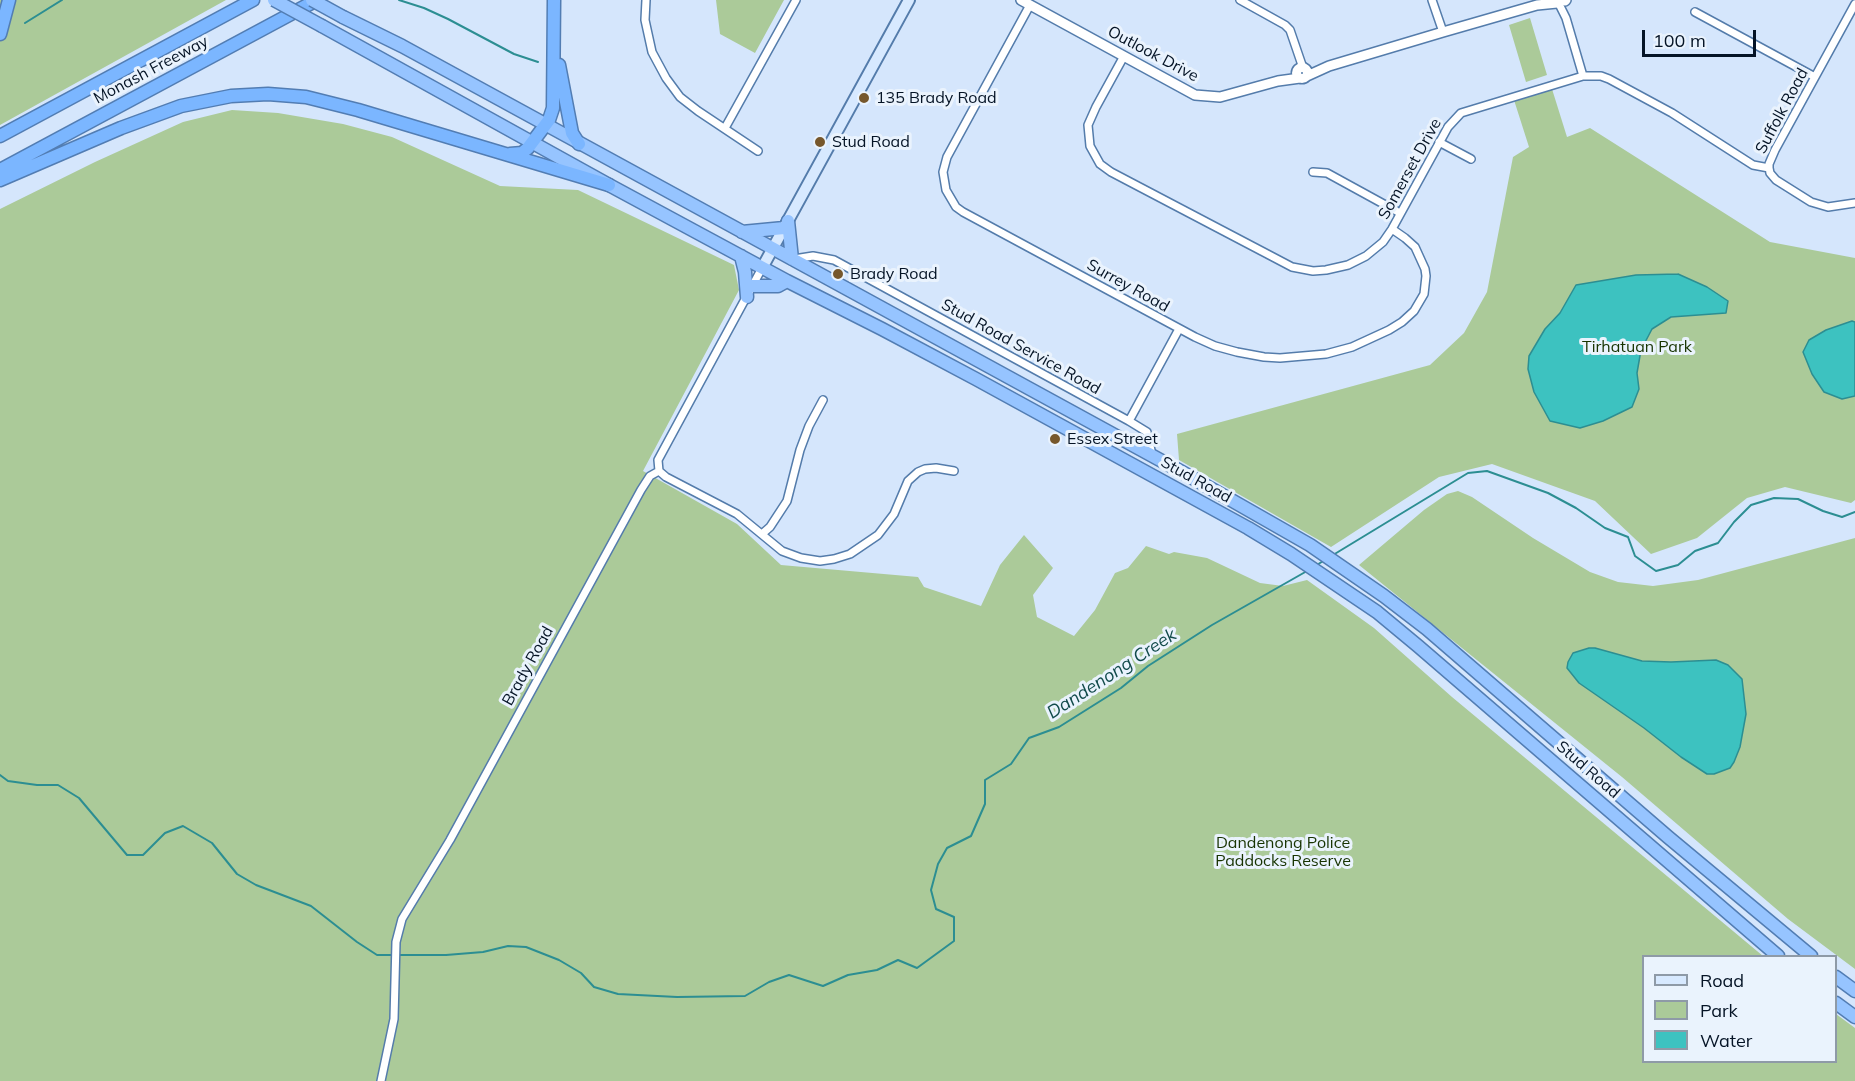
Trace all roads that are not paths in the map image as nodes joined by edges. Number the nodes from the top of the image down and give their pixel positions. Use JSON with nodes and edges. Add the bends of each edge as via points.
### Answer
{"nodes":[{"id":1,"x":9,"y":0,"type":"edge"},
{"id":2,"x":253,"y":0,"type":"edge"},
{"id":3,"x":274,"y":0,"type":"edge"},
{"id":4,"x":315,"y":0,"type":"edge"},
{"id":5,"x":554,"y":0,"type":"edge"},
{"id":6,"x":646,"y":0,"type":"edge"},
{"id":7,"x":796,"y":0,"type":"edge"},
{"id":8,"x":909,"y":0,"type":"edge"},
{"id":9,"x":1240,"y":0,"type":"edge"},
{"id":10,"x":1432,"y":0,"type":"edge"},
{"id":11,"x":1547,"y":0,"type":"edge"},
{"id":12,"x":1026,"y":2,"type":"edge"},
{"id":13,"x":1562,"y":2,"type":"edge"},
{"id":14,"x":1855,"y":4,"type":"edge"},
{"id":15,"x":1537,"y":5,"type":"junction"},
{"id":16,"x":1695,"y":12,"type":"dead end"},
{"id":17,"x":1443,"y":32,"type":"junction"},
{"id":18,"x":0,"y":34,"type":"edge"},
{"id":19,"x":1124,"y":56,"type":"junction"},
{"id":20,"x":553,"y":57,"type":"junction"},
{"id":21,"x":1302,"y":72,"type":"junction"},
{"id":22,"x":1583,"y":76,"type":"junction"},
{"id":23,"x":1815,"y":77,"type":"junction"},
{"id":24,"x":545,"y":125,"type":"junction"},
{"id":25,"x":725,"y":128,"type":"junction"},
{"id":26,"x":0,"y":136,"type":"edge"},
{"id":27,"x":533,"y":142,"type":"junction"},
{"id":28,"x":1439,"y":142,"type":"junction"},
{"id":29,"x":579,"y":144,"type":"junction"},
{"id":30,"x":758,"y":151,"type":"dead end"},
{"id":31,"x":506,"y":155,"type":"junction"},
{"id":32,"x":1471,"y":159,"type":"dead end"},
{"id":33,"x":1768,"y":168,"type":"junction"},
{"id":34,"x":0,"y":170,"type":"edge"},
{"id":35,"x":1313,"y":172,"type":"dead end"},
{"id":36,"x":0,"y":180,"type":"edge"},
{"id":37,"x":609,"y":185,"type":"junction"},
{"id":38,"x":1855,"y":203,"type":"edge"},
{"id":39,"x":1400,"y":213,"type":"junction"},
{"id":40,"x":786,"y":225,"type":"junction"},
{"id":41,"x":1392,"y":229,"type":"junction"},
{"id":42,"x":741,"y":232,"type":"junction"},
{"id":43,"x":773,"y":249,"type":"junction"},
{"id":44,"x":741,"y":256,"type":"junction"},
{"id":45,"x":792,"y":259,"type":"junction"},
{"id":46,"x":762,"y":268,"type":"junction"},
{"id":47,"x":786,"y":281,"type":"junction"},
{"id":48,"x":749,"y":292,"type":"junction"},
{"id":49,"x":1179,"y":329,"type":"junction"},
{"id":50,"x":823,"y":400,"type":"dead end"},
{"id":51,"x":1129,"y":421,"type":"junction"},
{"id":52,"x":1152,"y":456,"type":"junction"},
{"id":53,"x":659,"y":471,"type":"junction"},
{"id":54,"x":954,"y":471,"type":"dead end"},
{"id":55,"x":762,"y":534,"type":"junction"},
{"id":56,"x":1776,"y":955,"type":"edge"},
{"id":57,"x":1809,"y":955,"type":"edge"},
{"id":58,"x":1837,"y":978,"type":"edge"},
{"id":59,"x":1855,"y":992,"type":"edge"},
{"id":60,"x":1837,"y":1004,"type":"edge"},
{"id":61,"x":1855,"y":1017,"type":"edge"},
{"id":62,"x":381,"y":1081,"type":"edge"}],
"edges":[{"from":1,"to":18,"type":"highway"},
{"from":2,"to":26,"type":"highway","name":"Monash Freeway"},
{"from":3,"to":27,"type":"highway","name":"Stud Road","bridge":true},
{"from":4,"to":24,"type":"highway","name":"Stud Road","bridge":true},
{"from":4,"to":34,"type":"highway","name":"Monash Freeway"},
{"from":5,"to":20,"type":"highway"},
{"from":6,"to":25,"type":"street","via":[[645,20],[652,52],[666,78],[680,97]]},
{"from":7,"to":25,"type":"street"},
{"from":8,"to":40,"type":"main road","name":"Brady Road"},
{"from":9,"to":21,"type":"street","via":[[1290,30]]},
{"from":10,"to":17,"type":"street"},
{"from":11,"to":15,"type":"street","name":"Outlook Drive"},
{"from":12,"to":19,"type":"street","name":"Outlook Drive"},
{"from":12,"to":49,"type":"street","name":"Surrey Road","via":[[947,158],[943,172],[950,199],[963,212]]},
{"from":13,"to":15,"type":"street","name":"Outlook Drive"},
{"from":13,"to":22,"type":"street"},
{"from":14,"to":23,"type":"street","name":"Suffolk Road"},
{"from":15,"to":17,"type":"street","name":"Outlook Drive"},
{"from":16,"to":23,"type":"street"},
{"from":17,"to":21,"type":"street","name":"Outlook Drive"},
{"from":19,"to":21,"type":"street","name":"Outlook Drive","via":[[1205,96],[1220,97]]},
{"from":19,"to":41,"type":"street","name":"Somerset Drive","via":[[1088,125],[1092,152],[1106,169],[1292,267],[1313,271],[1348,265],[1366,256]]},
{"from":20,"to":24,"type":"highway","via":[[553,108]]},
{"from":20,"to":29,"type":"highway","via":[[558,64],[572,133]]},
{"from":22,"to":28,"type":"street","name":"Somerset Drive","via":[[1461,113]]},
{"from":22,"to":33,"type":"street","name":"Somerset Drive","via":[[1609,79],[1672,113],[1753,165]]},
{"from":23,"to":33,"type":"street","name":"Suffolk Road"},
{"from":24,"to":27,"type":"highway"},
{"from":24,"to":29,"type":"highway","name":"Stud Road"},
{"from":25,"to":30,"type":"street"},
{"from":27,"to":31,"type":"highway","via":[[522,153]]},
{"from":27,"to":37,"type":"highway","name":"Stud Road"},
{"from":28,"to":32,"type":"street"},
{"from":28,"to":39,"type":"street","name":"Somerset Drive"},
{"from":29,"to":42,"type":"highway","name":"Stud Road"},
{"from":31,"to":36,"type":"highway","via":[[306,97],[268,94],[231,96],[182,106]]},
{"from":31,"to":37,"type":"highway"},
{"from":33,"to":38,"type":"street","name":"Somerset Drive","via":[[1776,180],[1811,202],[1828,207]]},
{"from":35,"to":39,"type":"street","via":[[1327,173]]},
{"from":37,"to":44,"type":"highway","name":"Stud Road"},
{"from":39,"to":41,"type":"street","name":"Somerset Drive"},
{"from":40,"to":42,"type":"highway"},
{"from":40,"to":43,"type":"main road","name":"Brady Road"},
{"from":40,"to":45,"type":"highway"},
{"from":41,"to":49,"type":"street","name":"Surrey Road","via":[[1410,241],[1419,254],[1425,269],[1425,287],[1410,316],[1374,338],[1326,354],[1272,358],[1215,346]]},
{"from":42,"to":43,"type":"highway","name":"Stud Road"},
{"from":43,"to":45,"type":"highway","name":"Stud Road"},
{"from":43,"to":46,"type":"main road","name":"Brady Road"},
{"from":44,"to":46,"type":"highway","name":"Stud Road"},
{"from":44,"to":48,"type":"highway"},
{"from":45,"to":51,"type":"street","name":"Stud Road Service Road","via":[[813,256],[834,260]]},
{"from":45,"to":52,"type":"highway","name":"Stud Road"},
{"from":46,"to":47,"type":"highway","name":"Stud Road"},
{"from":46,"to":48,"type":"street","name":"Brady Road"},
{"from":47,"to":48,"type":"highway"},
{"from":47,"to":56,"type":"highway","name":"Stud Road","via":[[882,328],[1248,528],[1332,581],[1418,646]]},
{"from":48,"to":53,"type":"street","name":"Brady Road","via":[[658,460]]},
{"from":49,"to":51,"type":"street"},
{"from":50,"to":55,"type":"street","via":[[800,450],[787,501]]},
{"from":51,"to":52,"type":"street","name":"Stud Road Service Road","via":[[1147,432]]},
{"from":52,"to":57,"type":"highway","name":"Stud Road","via":[[1310,545],[1427,629]]},
{"from":53,"to":55,"type":"street","via":[[730,510]]},
{"from":53,"to":62,"type":"street","name":"Brady Road","via":[[650,476],[641,490],[450,840],[405,914],[397,934],[392,1032]]},
{"from":54,"to":55,"type":"street","via":[[925,469],[914,475],[882,531],[845,556],[824,561],[801,558],[782,551]]},
{"from":58,"to":59,"type":"highway"},
{"from":60,"to":61,"type":"highway"}]}
